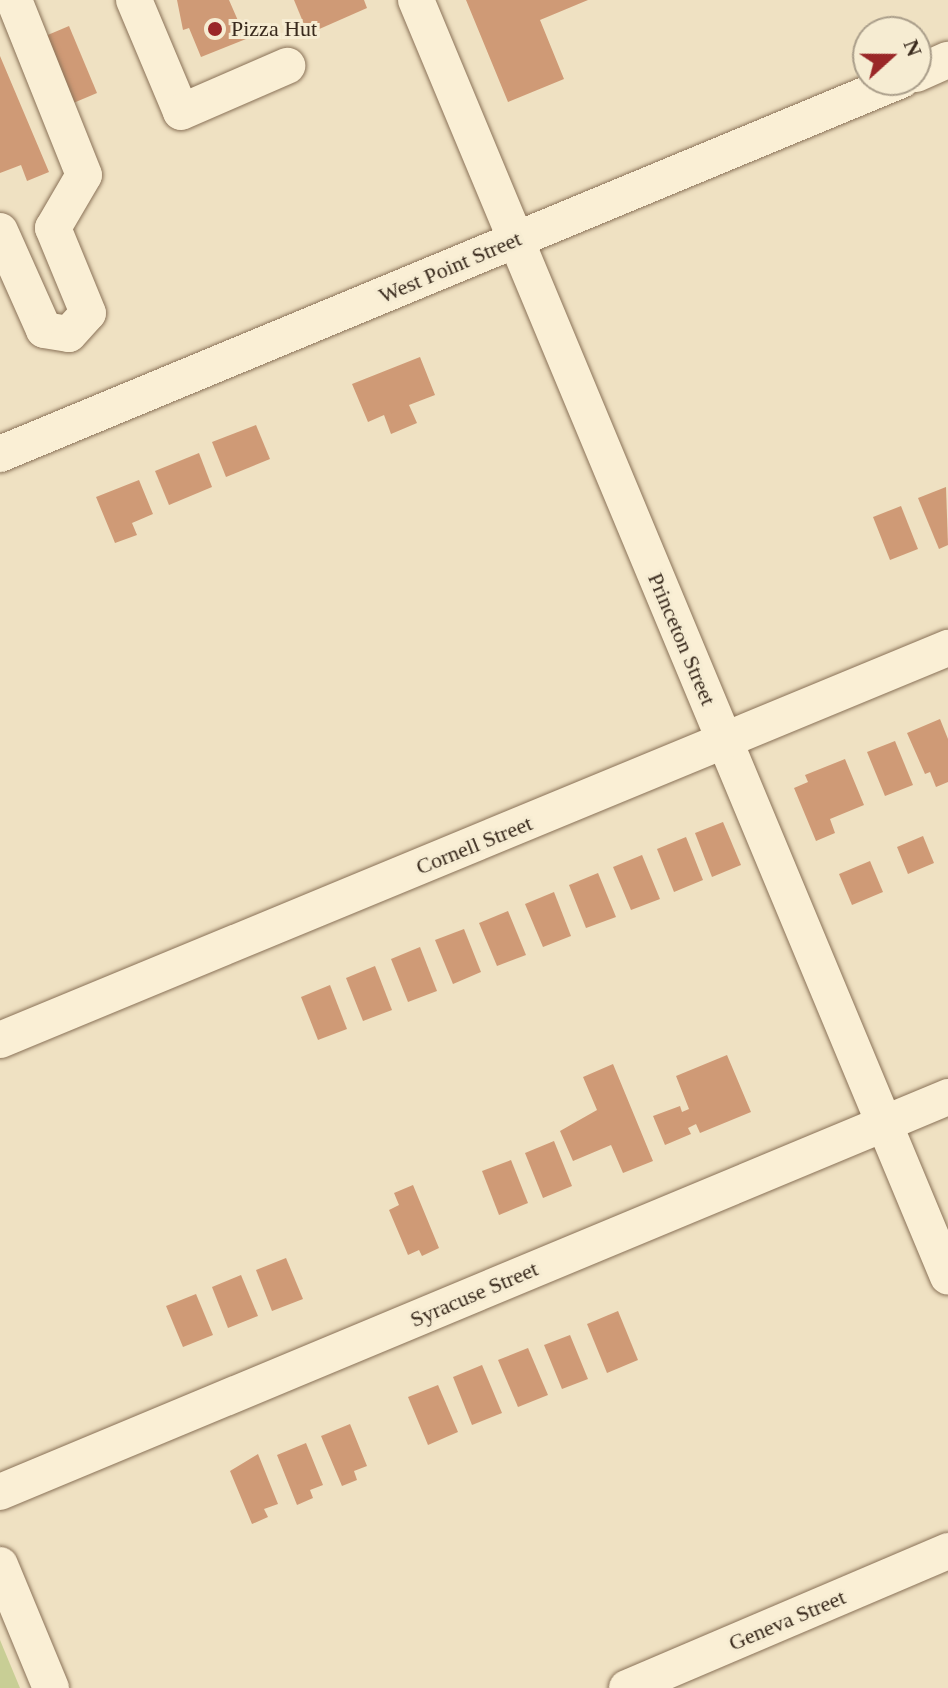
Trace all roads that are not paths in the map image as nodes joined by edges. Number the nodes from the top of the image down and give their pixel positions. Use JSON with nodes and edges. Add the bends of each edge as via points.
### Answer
{"nodes":[{"id":1,"x":14,"y":0,"type":"edge"},
{"id":2,"x":134,"y":0,"type":"edge"},
{"id":3,"x":416,"y":0,"type":"edge"},
{"id":4,"x":287,"y":66,"type":"dead end"},
{"id":5,"x":862,"y":96,"type":"edge"},
{"id":6,"x":0,"y":231,"type":"edge"},
{"id":7,"x":516,"y":240,"type":"junction"},
{"id":8,"x":0,"y":454,"type":"edge"},
{"id":9,"x":948,"y":648,"type":"edge"},
{"id":10,"x":726,"y":742,"type":"junction"},
{"id":11,"x":0,"y":1040,"type":"edge"},
{"id":12,"x":948,"y":1097,"type":"edge"},
{"id":13,"x":884,"y":1124,"type":"junction"},
{"id":14,"x":948,"y":1277,"type":"edge"},
{"id":15,"x":0,"y":1492,"type":"edge"},
{"id":16,"x":948,"y":1551,"type":"edge"},
{"id":17,"x":0,"y":1565,"type":"edge"},
{"id":18,"x":51,"y":1688,"type":"edge"},
{"id":19,"x":627,"y":1688,"type":"edge"}],
"edges":[{"from":1,"to":6,"type":"street","via":[[84,175],[53,228],[88,313],[69,334],[44,330]]},
{"from":2,"to":4,"type":"street","via":[[181,112]]},
{"from":3,"to":7,"type":"street","name":"Princeton Street"},
{"from":5,"to":7,"type":"street","name":"West Point Street"},
{"from":7,"to":8,"type":"street","name":"West Point Street"},
{"from":7,"to":10,"type":"street","name":"Princeton Street"},
{"from":9,"to":10,"type":"street","name":"Cornell Street"},
{"from":10,"to":11,"type":"street","name":"Cornell Street"},
{"from":10,"to":13,"type":"street","name":"Princeton Street"},
{"from":12,"to":13,"type":"street","name":"Syracuse Street"},
{"from":13,"to":14,"type":"street","name":"Princeton Street"},
{"from":13,"to":15,"type":"street","name":"Syracuse Street"},
{"from":16,"to":19,"type":"street","name":"Geneva Street"},
{"from":17,"to":18,"type":"street"}]}
